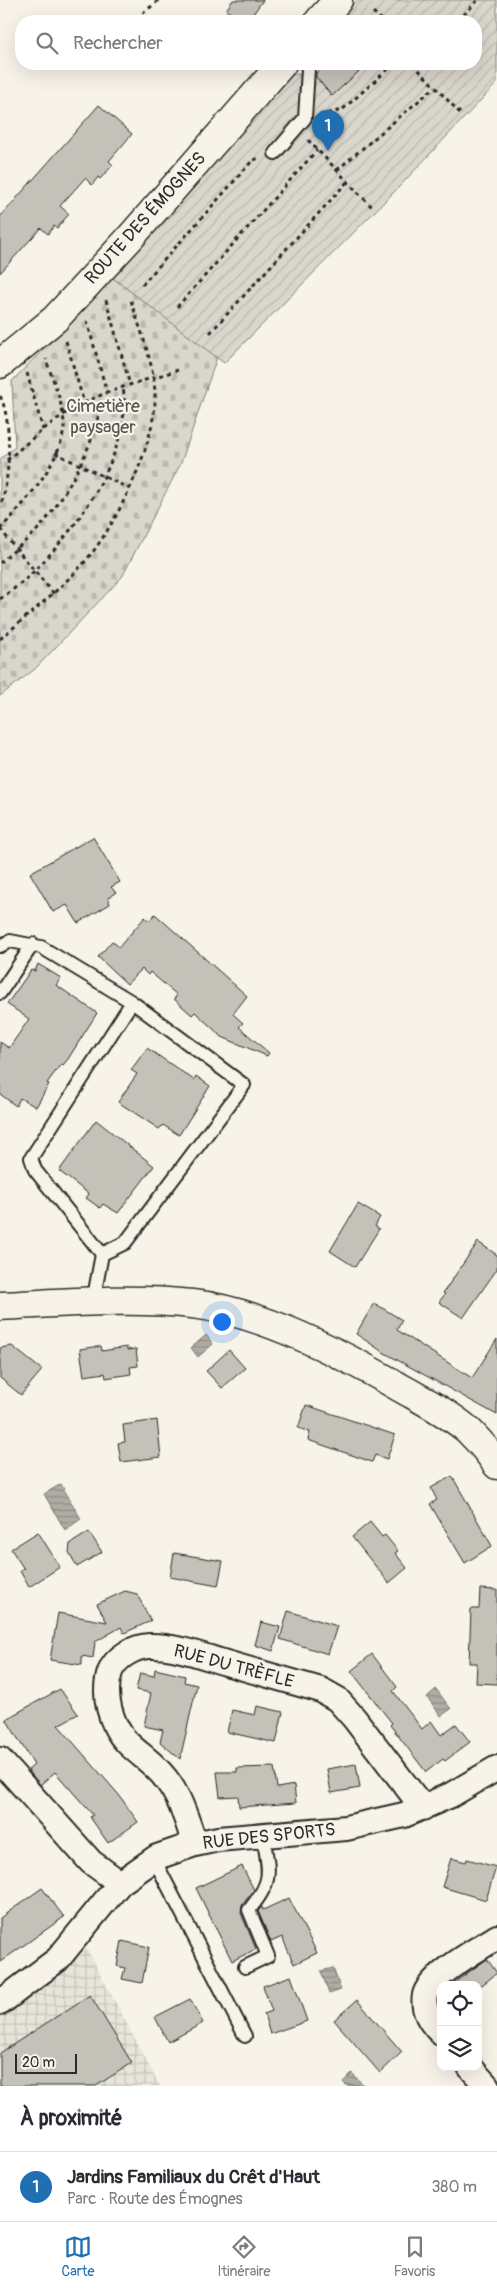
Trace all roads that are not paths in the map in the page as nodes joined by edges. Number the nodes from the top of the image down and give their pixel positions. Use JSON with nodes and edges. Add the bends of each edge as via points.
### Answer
{"nodes":[{"id":1,"x":338,"y":0,"type":"edge"},
{"id":2,"x":324,"y":15,"type":"edge"},
{"id":3,"x":277,"y":70,"type":"edge"},
{"id":4,"x":308,"y":70,"type":"edge"},
{"id":5,"x":274,"y":154,"type":"road end"},
{"id":6,"x":0,"y":364,"type":"edge"},
{"id":7,"x":33,"y":944,"type":"junction"},
{"id":8,"x":0,"y":946,"type":"edge"},
{"id":9,"x":0,"y":993,"type":"edge"},
{"id":10,"x":132,"y":1002,"type":"junction"},
{"id":11,"x":102,"y":1254,"type":"junction"},
{"id":12,"x":92,"y":1302,"type":"junction"},
{"id":13,"x":0,"y":1306,"type":"edge"},
{"id":14,"x":492,"y":1448,"type":"edge"},
{"id":15,"x":0,"y":1760,"type":"edge"},
{"id":16,"x":497,"y":1768,"type":"edge"},
{"id":17,"x":423,"y":1808,"type":"junction"},
{"id":18,"x":263,"y":1836,"type":"junction"},
{"id":19,"x":194,"y":1844,"type":"junction"},
{"id":20,"x":154,"y":1859,"type":"junction"},
{"id":21,"x":120,"y":1883,"type":"junction"},
{"id":22,"x":497,"y":1937,"type":"edge"},
{"id":23,"x":245,"y":1967,"type":"dead end"},
{"id":24,"x":0,"y":2002,"type":"edge"},
{"id":25,"x":437,"y":2029,"type":"edge"},
{"id":26,"x":245,"y":2036,"type":"dead end"},
{"id":27,"x":474,"y":2071,"type":"edge"},
{"id":28,"x":487,"y":2086,"type":"edge"}],
"edges":[{"from":1,"to":2,"type":"street"},
{"from":3,"to":6,"type":"street","name":"ROUTE DES ÉMOGNES","via":[[56,318]]},
{"from":4,"to":5,"type":"lane","via":[[301,123]]},
{"from":7,"to":8,"type":"lane","via":[[10,941]]},
{"from":7,"to":9,"type":"lane"},
{"from":7,"to":10,"type":"lane"},
{"from":10,"to":11,"type":"lane","via":[[31,1158],[36,1170]]},
{"from":10,"to":11,"type":"lane","via":[[244,1085],[125,1243]]},
{"from":11,"to":12,"type":"lane"},
{"from":12,"to":13,"type":"street"},
{"from":12,"to":14,"type":"street","via":[[129,1300],[193,1304],[243,1314],[385,1378],[436,1407]]},
{"from":15,"to":21,"type":"street","via":[[92,1862]]},
{"from":16,"to":17,"type":"street","name":"RUE DES SPORTS"},
{"from":17,"to":18,"type":"street","name":"RUE DES SPORTS","via":[[346,1828]]},
{"from":17,"to":19,"type":"street","name":"RUE DU TRÈFLE","via":[[354,1718],[337,1699],[321,1690],[185,1651],[148,1646],[132,1650],[111,1668],[105,1686],[109,1706],[116,1727],[128,1745],[156,1767],[170,1784],[181,1802]]},
{"from":18,"to":19,"type":"street","name":"RUE DES SPORTS"},
{"from":18,"to":23,"type":"lane","via":[[268,1879],[262,1894],[248,1910],[268,1956]]},
{"from":19,"to":20,"type":"street","name":"RUE DES SPORTS"},
{"from":20,"to":21,"type":"street","name":"RUE DES SPORTS"},
{"from":20,"to":26,"type":"lane"},
{"from":21,"to":24,"type":"street","name":"RUE DES SPORTS","via":[[58,1959]]},
{"from":22,"to":25,"type":"street","via":[[436,1979],[425,1994],[429,2020]]},
{"from":27,"to":28,"type":"street"}]}
